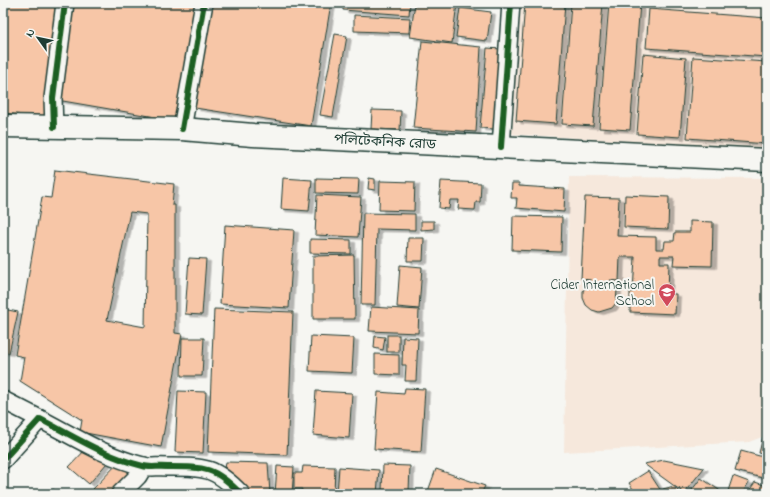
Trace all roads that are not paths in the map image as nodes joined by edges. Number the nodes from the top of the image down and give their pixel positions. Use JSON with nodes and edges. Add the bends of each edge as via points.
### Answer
{"nodes":[{"id":1,"x":65,"y":3,"type":"edge"},
{"id":2,"x":204,"y":3,"type":"edge"},
{"id":3,"x":511,"y":3,"type":"edge"},
{"id":4,"x":3,"y":126,"type":"edge"},
{"id":5,"x":54,"y":128,"type":"junction"},
{"id":6,"x":182,"y":130,"type":"junction"},
{"id":7,"x":501,"y":147,"type":"junction"},
{"id":8,"x":767,"y":160,"type":"edge"},
{"id":9,"x":3,"y":400,"type":"edge"},
{"id":10,"x":40,"y":419,"type":"junction"},
{"id":11,"x":3,"y":460,"type":"edge"},
{"id":12,"x":144,"y":466,"type":"junction"},
{"id":13,"x":120,"y":494,"type":"edge"},
{"id":14,"x":240,"y":494,"type":"edge"}],
"edges":[{"from":1,"to":5,"type":"street","via":[[53,98]]},
{"from":2,"to":6,"type":"street"},
{"from":3,"to":7,"type":"street"},
{"from":4,"to":5,"type":"main road","name":"পলিটেকনিক রোড"},
{"from":5,"to":6,"type":"main road","name":"পলিটেকনিক রোড"},
{"from":6,"to":7,"type":"main road","name":"পলিটেকনিক রোড"},
{"from":7,"to":8,"type":"main road","name":"পলিটেকনিক রোড"},
{"from":9,"to":10,"type":"street"},
{"from":10,"to":11,"type":"street"},
{"from":10,"to":12,"type":"street","via":[[111,455]]},
{"from":12,"to":13,"type":"street"},
{"from":12,"to":14,"type":"street","via":[[201,467],[226,479]]}]}
